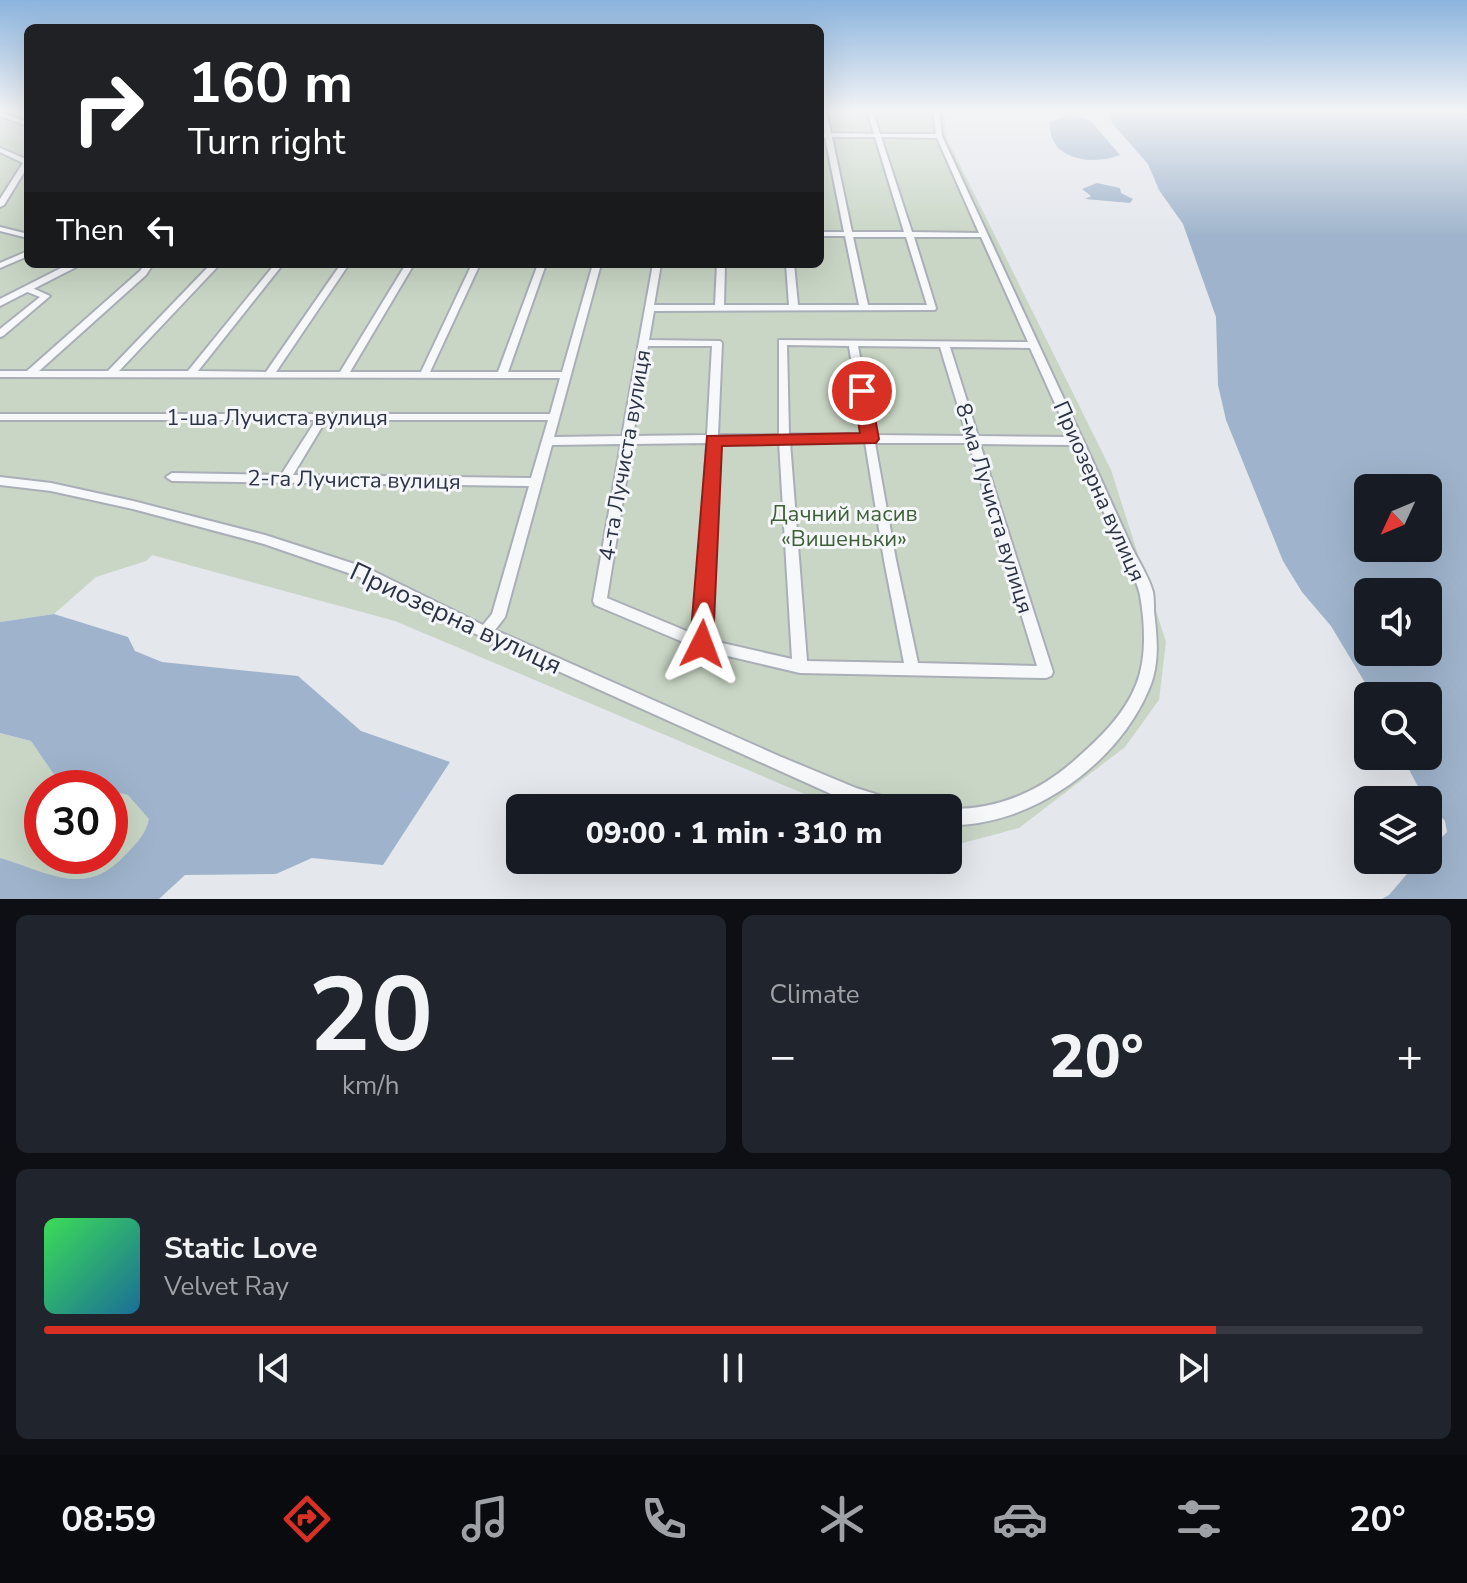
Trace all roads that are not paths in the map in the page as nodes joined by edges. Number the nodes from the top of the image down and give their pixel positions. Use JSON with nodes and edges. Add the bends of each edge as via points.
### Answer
{"nodes":[{"id":1,"x":828,"y":153,"type":"edge"},
{"id":2,"x":883,"y":153,"type":"edge"},
{"id":3,"x":946,"y":153,"type":"edge"},
{"id":4,"x":24,"y":167,"type":"edge"},
{"id":5,"x":0,"y":187,"type":"edge"},
{"id":6,"x":10,"y":189,"type":"junction"},
{"id":7,"x":0,"y":205,"type":"edge"},
{"id":8,"x":3,"y":231,"type":"edge"},
{"id":9,"x":824,"y":234,"type":"edge"},
{"id":10,"x":24,"y":235,"type":"edge"},
{"id":11,"x":849,"y":235,"type":"junction"},
{"id":12,"x":909,"y":235,"type":"junction"},
{"id":13,"x":982,"y":235,"type":"junction"},
{"id":14,"x":24,"y":255,"type":"edge"},
{"id":15,"x":0,"y":266,"type":"edge"},
{"id":16,"x":69,"y":268,"type":"edge"},
{"id":17,"x":146,"y":268,"type":"edge"},
{"id":18,"x":212,"y":268,"type":"edge"},
{"id":19,"x":276,"y":268,"type":"edge"},
{"id":20,"x":342,"y":268,"type":"edge"},
{"id":21,"x":408,"y":268,"type":"edge"},
{"id":22,"x":474,"y":268,"type":"edge"},
{"id":23,"x":541,"y":268,"type":"edge"},
{"id":24,"x":596,"y":268,"type":"edge"},
{"id":25,"x":656,"y":268,"type":"edge"},
{"id":26,"x":721,"y":268,"type":"edge"},
{"id":27,"x":790,"y":268,"type":"edge"},
{"id":28,"x":28,"y":289,"type":"junction"},
{"id":29,"x":0,"y":303,"type":"edge"},
{"id":30,"x":650,"y":308,"type":"junction"},
{"id":31,"x":719,"y":308,"type":"junction"},
{"id":32,"x":794,"y":308,"type":"junction"},
{"id":33,"x":864,"y":308,"type":"junction"},
{"id":34,"x":0,"y":334,"type":"edge"},
{"id":35,"x":643,"y":343,"type":"junction"},
{"id":36,"x":853,"y":343,"type":"junction"},
{"id":37,"x":944,"y":344,"type":"junction"},
{"id":38,"x":1034,"y":345,"type":"junction"},
{"id":39,"x":0,"y":374,"type":"edge"},
{"id":40,"x":30,"y":374,"type":"junction"},
{"id":41,"x":110,"y":375,"type":"junction"},
{"id":42,"x":190,"y":375,"type":"junction"},
{"id":43,"x":269,"y":375,"type":"junction"},
{"id":44,"x":343,"y":375,"type":"junction"},
{"id":45,"x":424,"y":375,"type":"junction"},
{"id":46,"x":502,"y":375,"type":"junction"},
{"id":47,"x":567,"y":375,"type":"junction"},
{"id":48,"x":0,"y":417,"type":"edge"},
{"id":49,"x":323,"y":417,"type":"junction"},
{"id":50,"x":554,"y":417,"type":"junction"},
{"id":51,"x":784,"y":438,"type":"junction"},
{"id":52,"x":870,"y":439,"type":"junction"},
{"id":53,"x":625,"y":440,"type":"junction"},
{"id":54,"x":973,"y":440,"type":"junction"},
{"id":55,"x":549,"y":441,"type":"junction"},
{"id":56,"x":714,"y":441,"type":"junction"},
{"id":57,"x":1079,"y":441,"type":"junction"},
{"id":58,"x":172,"y":477,"type":"dead end"},
{"id":59,"x":285,"y":478,"type":"junction"},
{"id":60,"x":0,"y":481,"type":"edge"},
{"id":61,"x":537,"y":482,"type":"junction"},
{"id":62,"x":485,"y":632,"type":"junction"},
{"id":63,"x":702,"y":644,"type":"junction"},
{"id":64,"x":800,"y":667,"type":"junction"},
{"id":65,"x":912,"y":668,"type":"junction"},
{"id":66,"x":850,"y":794,"type":"edge"},
{"id":67,"x":962,"y":818,"type":"edge"}],
"edges":[{"from":1,"to":11,"type":"street"},
{"from":2,"to":12,"type":"street"},
{"from":3,"to":13,"type":"street","name":"Приозерна вулиця"},
{"from":4,"to":6,"type":"street"},
{"from":5,"to":6,"type":"street"},
{"from":6,"to":7,"type":"street"},
{"from":8,"to":10,"type":"street"},
{"from":9,"to":11,"type":"street"},
{"from":11,"to":12,"type":"street"},
{"from":11,"to":33,"type":"street"},
{"from":12,"to":13,"type":"street"},
{"from":12,"to":33,"type":"street","via":[[932,308]]},
{"from":13,"to":38,"type":"street","name":"Приозерна вулиця"},
{"from":14,"to":15,"type":"street"},
{"from":16,"to":28,"type":"street"},
{"from":17,"to":40,"type":"street"},
{"from":18,"to":41,"type":"street"},
{"from":19,"to":42,"type":"street"},
{"from":20,"to":43,"type":"street"},
{"from":21,"to":44,"type":"street"},
{"from":22,"to":45,"type":"street"},
{"from":23,"to":46,"type":"street"},
{"from":24,"to":47,"type":"street"},
{"from":25,"to":30,"type":"street","name":"4-та Лучиста вулиця"},
{"from":26,"to":31,"type":"street"},
{"from":27,"to":32,"type":"street"},
{"from":28,"to":29,"type":"street"},
{"from":28,"to":34,"type":"street","via":[[46,296]]},
{"from":30,"to":31,"type":"street"},
{"from":30,"to":35,"type":"street","name":"4-та Лучиста вулиця"},
{"from":31,"to":32,"type":"street"},
{"from":32,"to":33,"type":"street"},
{"from":35,"to":53,"type":"street","name":"4-та Лучиста вулиця"},
{"from":35,"to":56,"type":"street","via":[[717,343]]},
{"from":36,"to":37,"type":"street"},
{"from":36,"to":51,"type":"street","via":[[782,342]]},
{"from":36,"to":52,"type":"street"},
{"from":37,"to":38,"type":"street"},
{"from":37,"to":54,"type":"street","name":"8-ма Лучиста вулиця"},
{"from":38,"to":57,"type":"street","name":"Приозерна вулиця"},
{"from":39,"to":40,"type":"street"},
{"from":40,"to":41,"type":"street"},
{"from":41,"to":42,"type":"street"},
{"from":42,"to":43,"type":"street"},
{"from":43,"to":44,"type":"street"},
{"from":44,"to":45,"type":"street"},
{"from":45,"to":46,"type":"street"},
{"from":46,"to":47,"type":"street"},
{"from":47,"to":50,"type":"street"},
{"from":48,"to":49,"type":"street","name":"1-ша Лучиста вулиця"},
{"from":49,"to":50,"type":"street","name":"1-ша Лучиста вулиця"},
{"from":49,"to":59,"type":"street"},
{"from":50,"to":55,"type":"street"},
{"from":51,"to":52,"type":"street"},
{"from":51,"to":56,"type":"street"},
{"from":51,"to":64,"type":"street"},
{"from":52,"to":54,"type":"street"},
{"from":52,"to":65,"type":"street"},
{"from":53,"to":55,"type":"street"},
{"from":53,"to":56,"type":"street"},
{"from":53,"to":63,"type":"street","name":"4-та Лучиста вулиця","via":[[600,601]]},
{"from":54,"to":57,"type":"street"},
{"from":54,"to":65,"type":"street","name":"8-ма Лучиста вулиця","via":[[1046,672]]},
{"from":55,"to":61,"type":"street"},
{"from":56,"to":63,"type":"street"},
{"from":57,"to":67,"type":"street","name":"Приозерна вулиця","via":[[1146,592],[1149,667],[1134,705],[1119,725],[1064,778],[1016,806]]},
{"from":58,"to":59,"type":"street","name":"2-га Лучиста вулиця"},
{"from":59,"to":61,"type":"street","name":"2-га Лучиста вулиця"},
{"from":60,"to":62,"type":"street","name":"Приозерна вулиця","via":[[78,493],[265,540],[362,572]]},
{"from":61,"to":62,"type":"street","via":[[498,617]]},
{"from":62,"to":66,"type":"street","name":"Приозерна вулиця"},
{"from":63,"to":64,"type":"street"},
{"from":64,"to":65,"type":"street"}]}
